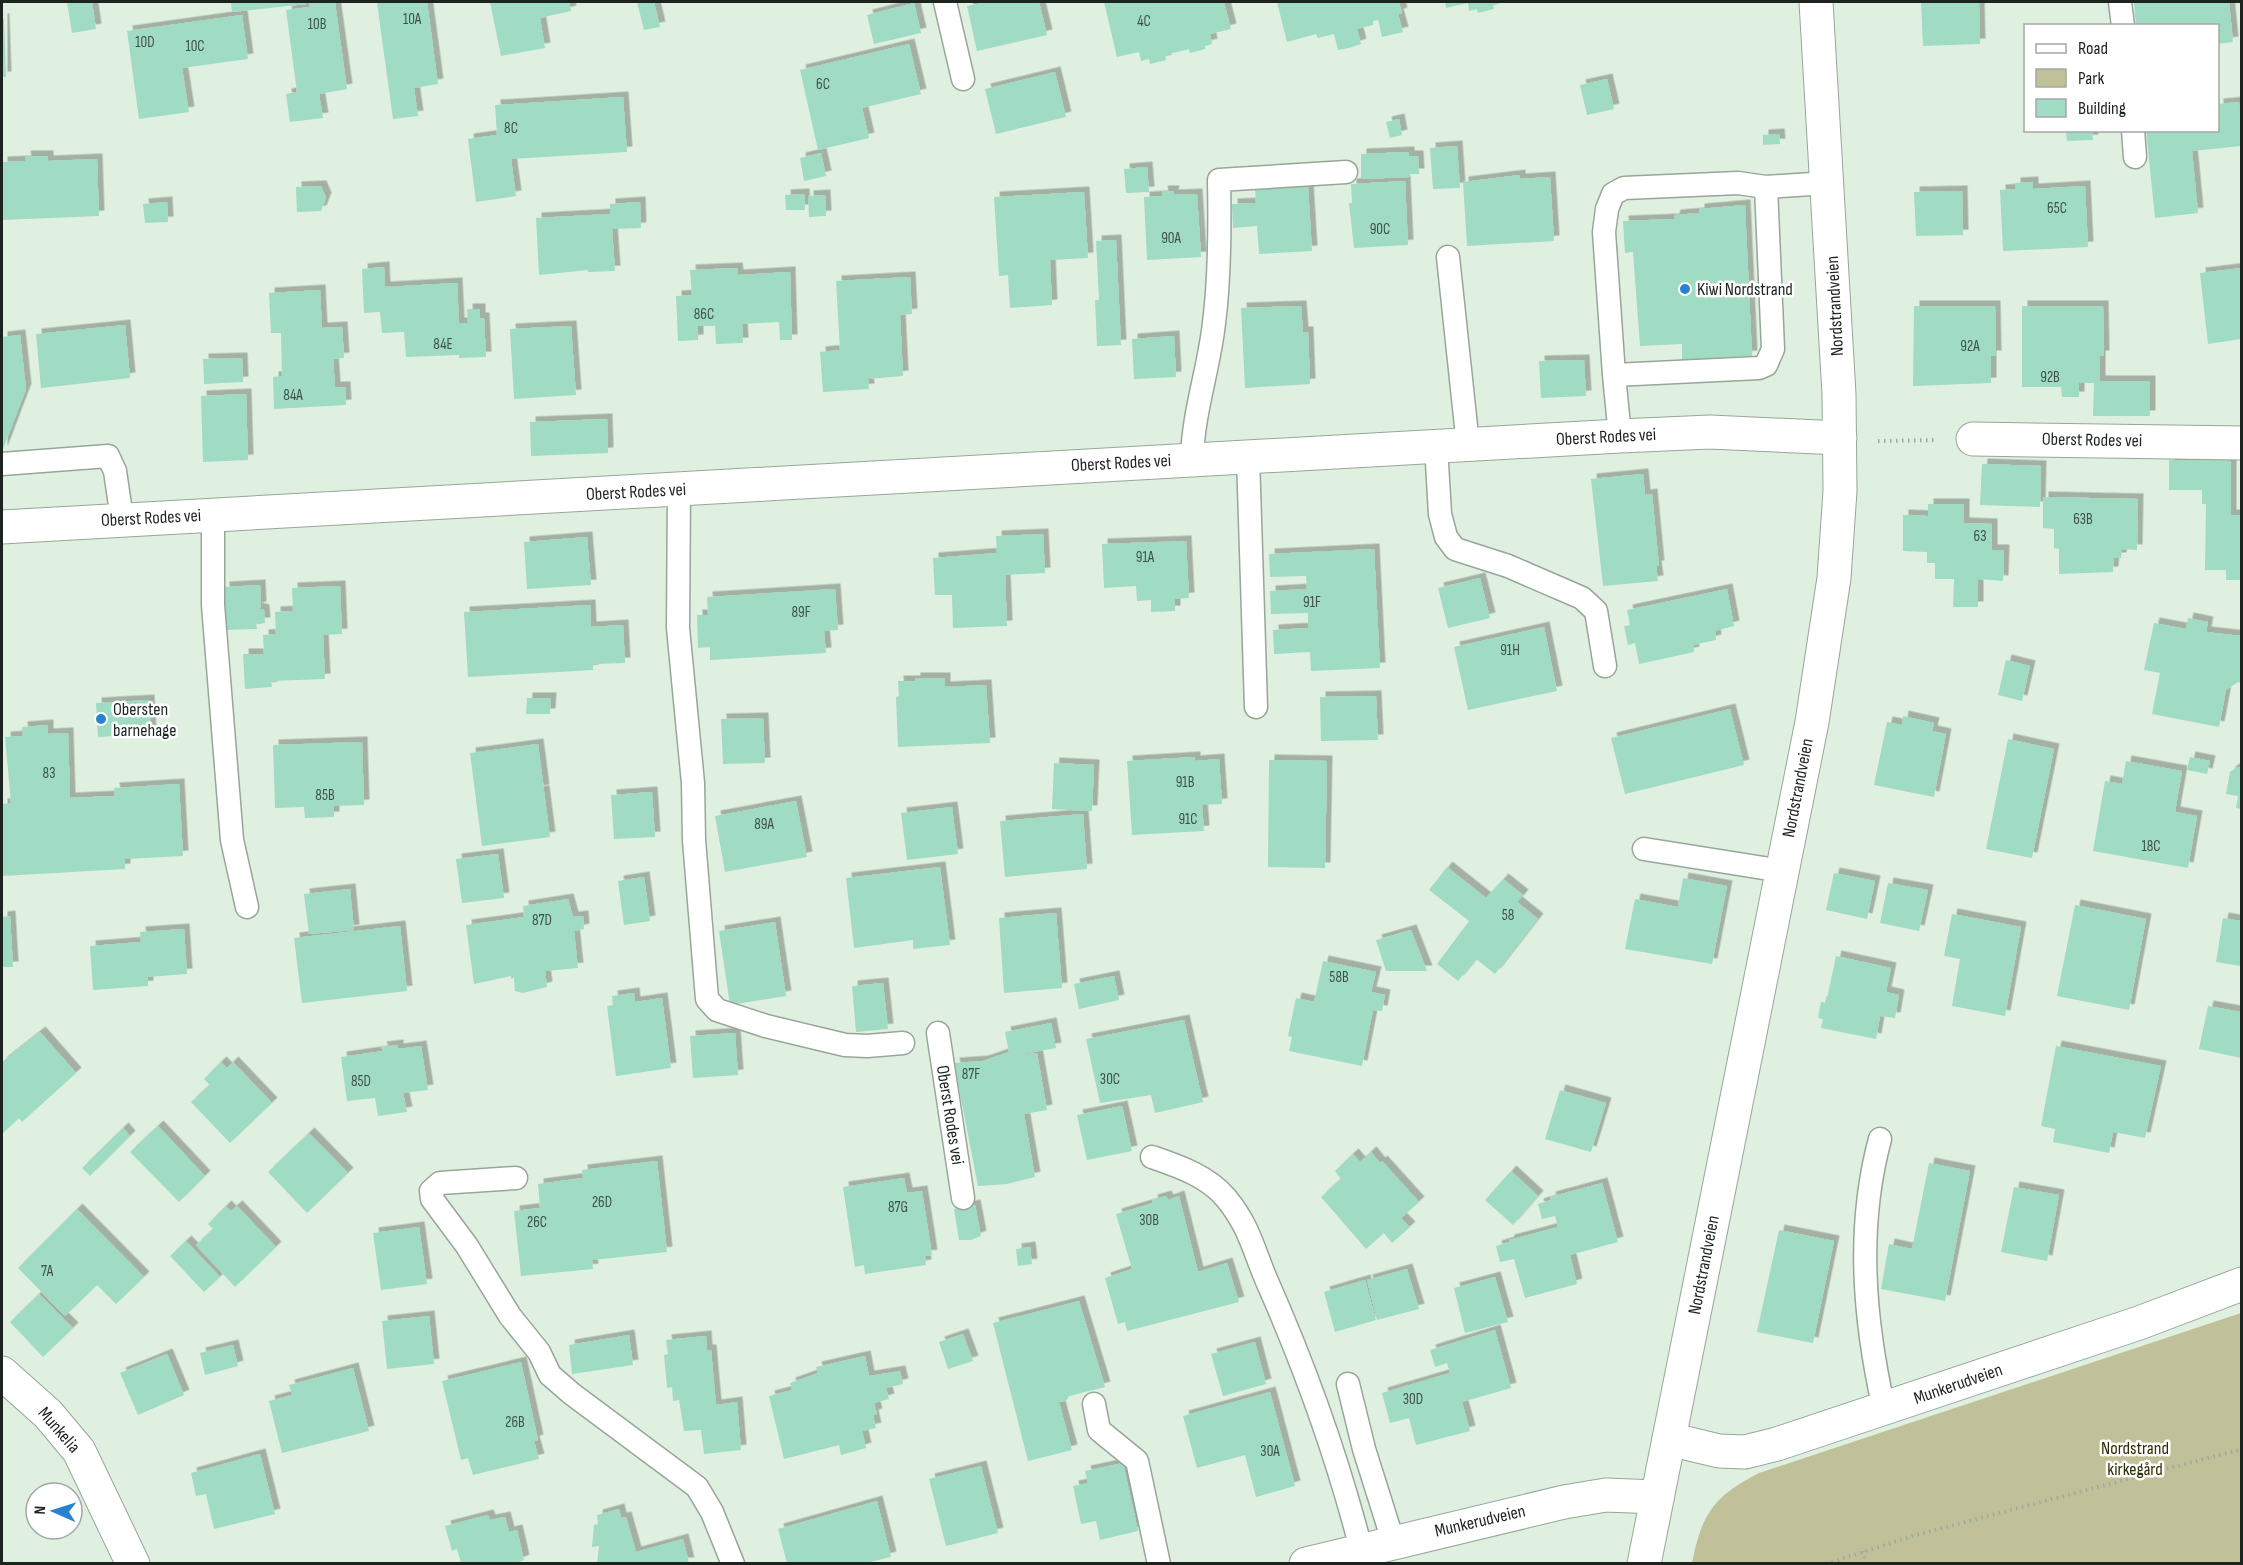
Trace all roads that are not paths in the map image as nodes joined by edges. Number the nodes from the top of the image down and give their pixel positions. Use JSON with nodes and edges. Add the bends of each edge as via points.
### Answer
{"nodes":[{"id":1,"x":945,"y":2,"type":"edge"},
{"id":2,"x":1816,"y":2,"type":"edge"},
{"id":3,"x":2120,"y":2,"type":"edge"},
{"id":4,"x":2123,"y":24,"type":"edge"},
{"id":5,"x":963,"y":79,"type":"dead end"},
{"id":6,"x":2133,"y":132,"type":"edge"},
{"id":7,"x":2135,"y":157,"type":"dead end"},
{"id":8,"x":1346,"y":172,"type":"dead end"},
{"id":9,"x":1827,"y":183,"type":"junction"},
{"id":10,"x":1766,"y":187,"type":"junction"},
{"id":11,"x":1448,"y":257,"type":"dead end"},
{"id":12,"x":1614,"y":375,"type":"junction"},
{"id":13,"x":1620,"y":436,"type":"junction"},
{"id":14,"x":1840,"y":438,"type":"junction"},
{"id":15,"x":1973,"y":439,"type":"road end"},
{"id":16,"x":2241,"y":443,"type":"edge"},
{"id":17,"x":1452,"y":445,"type":"junction"},
{"id":18,"x":1248,"y":457,"type":"junction"},
{"id":19,"x":1192,"y":459,"type":"junction"},
{"id":20,"x":2,"y":464,"type":"edge"},
{"id":21,"x":679,"y":490,"type":"junction"},
{"id":22,"x":213,"y":514,"type":"junction"},
{"id":23,"x":122,"y":519,"type":"junction"},
{"id":24,"x":2,"y":527,"type":"edge"},
{"id":25,"x":1605,"y":666,"type":"dead end"},
{"id":26,"x":1256,"y":707,"type":"dead end"},
{"id":27,"x":1644,"y":849,"type":"dead end"},
{"id":28,"x":1782,"y":871,"type":"junction"},
{"id":29,"x":247,"y":907,"type":"dead end"},
{"id":30,"x":938,"y":1033,"type":"dead end"},
{"id":31,"x":903,"y":1043,"type":"dead end"},
{"id":32,"x":1880,"y":1139,"type":"dead end"},
{"id":33,"x":1152,"y":1157,"type":"dead end"},
{"id":34,"x":516,"y":1178,"type":"dead end"},
{"id":35,"x":963,"y":1198,"type":"dead end"},
{"id":36,"x":2241,"y":1284,"type":"edge"},
{"id":37,"x":2,"y":1373,"type":"edge"},
{"id":38,"x":1348,"y":1384,"type":"dead end"},
{"id":39,"x":1094,"y":1404,"type":"dead end"},
{"id":40,"x":1884,"y":1409,"type":"junction"},
{"id":41,"x":1669,"y":1439,"type":"junction"},
{"id":42,"x":1657,"y":1497,"type":"junction"},
{"id":43,"x":1393,"y":1541,"type":"junction"},
{"id":44,"x":1360,"y":1549,"type":"junction"},
{"id":45,"x":132,"y":1563,"type":"edge"},
{"id":46,"x":733,"y":1563,"type":"edge"},
{"id":47,"x":1159,"y":1563,"type":"edge"},
{"id":48,"x":1306,"y":1563,"type":"edge"},
{"id":49,"x":1644,"y":1563,"type":"edge"}],
"edges":[{"from":1,"to":5,"type":"lane"},
{"from":2,"to":9,"type":"street","name":"Nordstrandveien"},
{"from":3,"to":4,"type":"lane"},
{"from":6,"to":7,"type":"lane"},
{"from":8,"to":19,"type":"lane","via":[[1219,180],[1214,322],[1197,408]]},
{"from":9,"to":10,"type":"lane"},
{"from":9,"to":14,"type":"street","name":"Nordstrandveien"},
{"from":10,"to":12,"type":"lane","via":[[1773,349],[1766,364],[1759,368]]},
{"from":10,"to":12,"type":"lane","via":[[1738,183],[1624,188],[1612,194],[1604,232]]},
{"from":11,"to":17,"type":"lane"},
{"from":12,"to":13,"type":"lane"},
{"from":13,"to":14,"type":"street","name":"Oberst Rodes vei","via":[[1710,432]]},
{"from":13,"to":17,"type":"street","name":"Oberst Rodes vei"},
{"from":14,"to":28,"type":"street","name":"Nordstrandveien","via":[[1836,559],[1829,624]]},
{"from":15,"to":16,"type":"street","name":"Oberst Rodes vei"},
{"from":17,"to":18,"type":"street","name":"Oberst Rodes vei"},
{"from":17,"to":25,"type":"lane","via":[[1440,514],[1446,537],[1455,549],[1508,566],[1582,598],[1596,611]]},
{"from":18,"to":19,"type":"street","name":"Oberst Rodes vei"},
{"from":18,"to":26,"type":"lane"},
{"from":19,"to":21,"type":"street","name":"Oberst Rodes vei"},
{"from":20,"to":23,"type":"lane","via":[[108,456],[116,471]]},
{"from":21,"to":22,"type":"street","name":"Oberst Rodes vei"},
{"from":21,"to":31,"type":"lane","via":[[678,628],[707,999],[717,1010],[844,1045]]},
{"from":22,"to":23,"type":"street","name":"Oberst Rodes vei"},
{"from":22,"to":29,"type":"lane","via":[[213,605],[231,840]]},
{"from":23,"to":24,"type":"street","name":"Oberst Rodes vei"},
{"from":27,"to":28,"type":"lane"},
{"from":28,"to":41,"type":"street","name":"Nordstrandveien"},
{"from":30,"to":35,"type":"lane","name":"Oberst Rodes vei"},
{"from":32,"to":40,"type":"lane","via":[[1865,1218],[1866,1302]]},
{"from":33,"to":44,"type":"lane","via":[[1183,1167],[1204,1180],[1225,1196],[1247,1226],[1316,1396]]},
{"from":34,"to":46,"type":"lane","via":[[440,1183],[431,1191],[432,1199],[467,1246],[510,1316],[539,1352],[550,1375],[697,1487]]},
{"from":36,"to":40,"type":"street","name":"Munkerudveien","via":[[2139,1323]]},
{"from":37,"to":45,"type":"street","name":"Munkelia","via":[[48,1414],[80,1451]]},
{"from":38,"to":43,"type":"lane"},
{"from":39,"to":47,"type":"lane","via":[[1100,1430],[1137,1461]]},
{"from":40,"to":41,"type":"street","name":"Munkerudveien","via":[[1744,1452],[1719,1451]]},
{"from":41,"to":42,"type":"street","name":"Nordstrandveien"},
{"from":42,"to":43,"type":"street","name":"Munkerudveien","via":[[1585,1498]]},
{"from":42,"to":49,"type":"street","name":"Nordstrandveien"},
{"from":43,"to":44,"type":"street","name":"Munkerudveien"},
{"from":44,"to":48,"type":"street","name":"Munkerudveien"}]}
